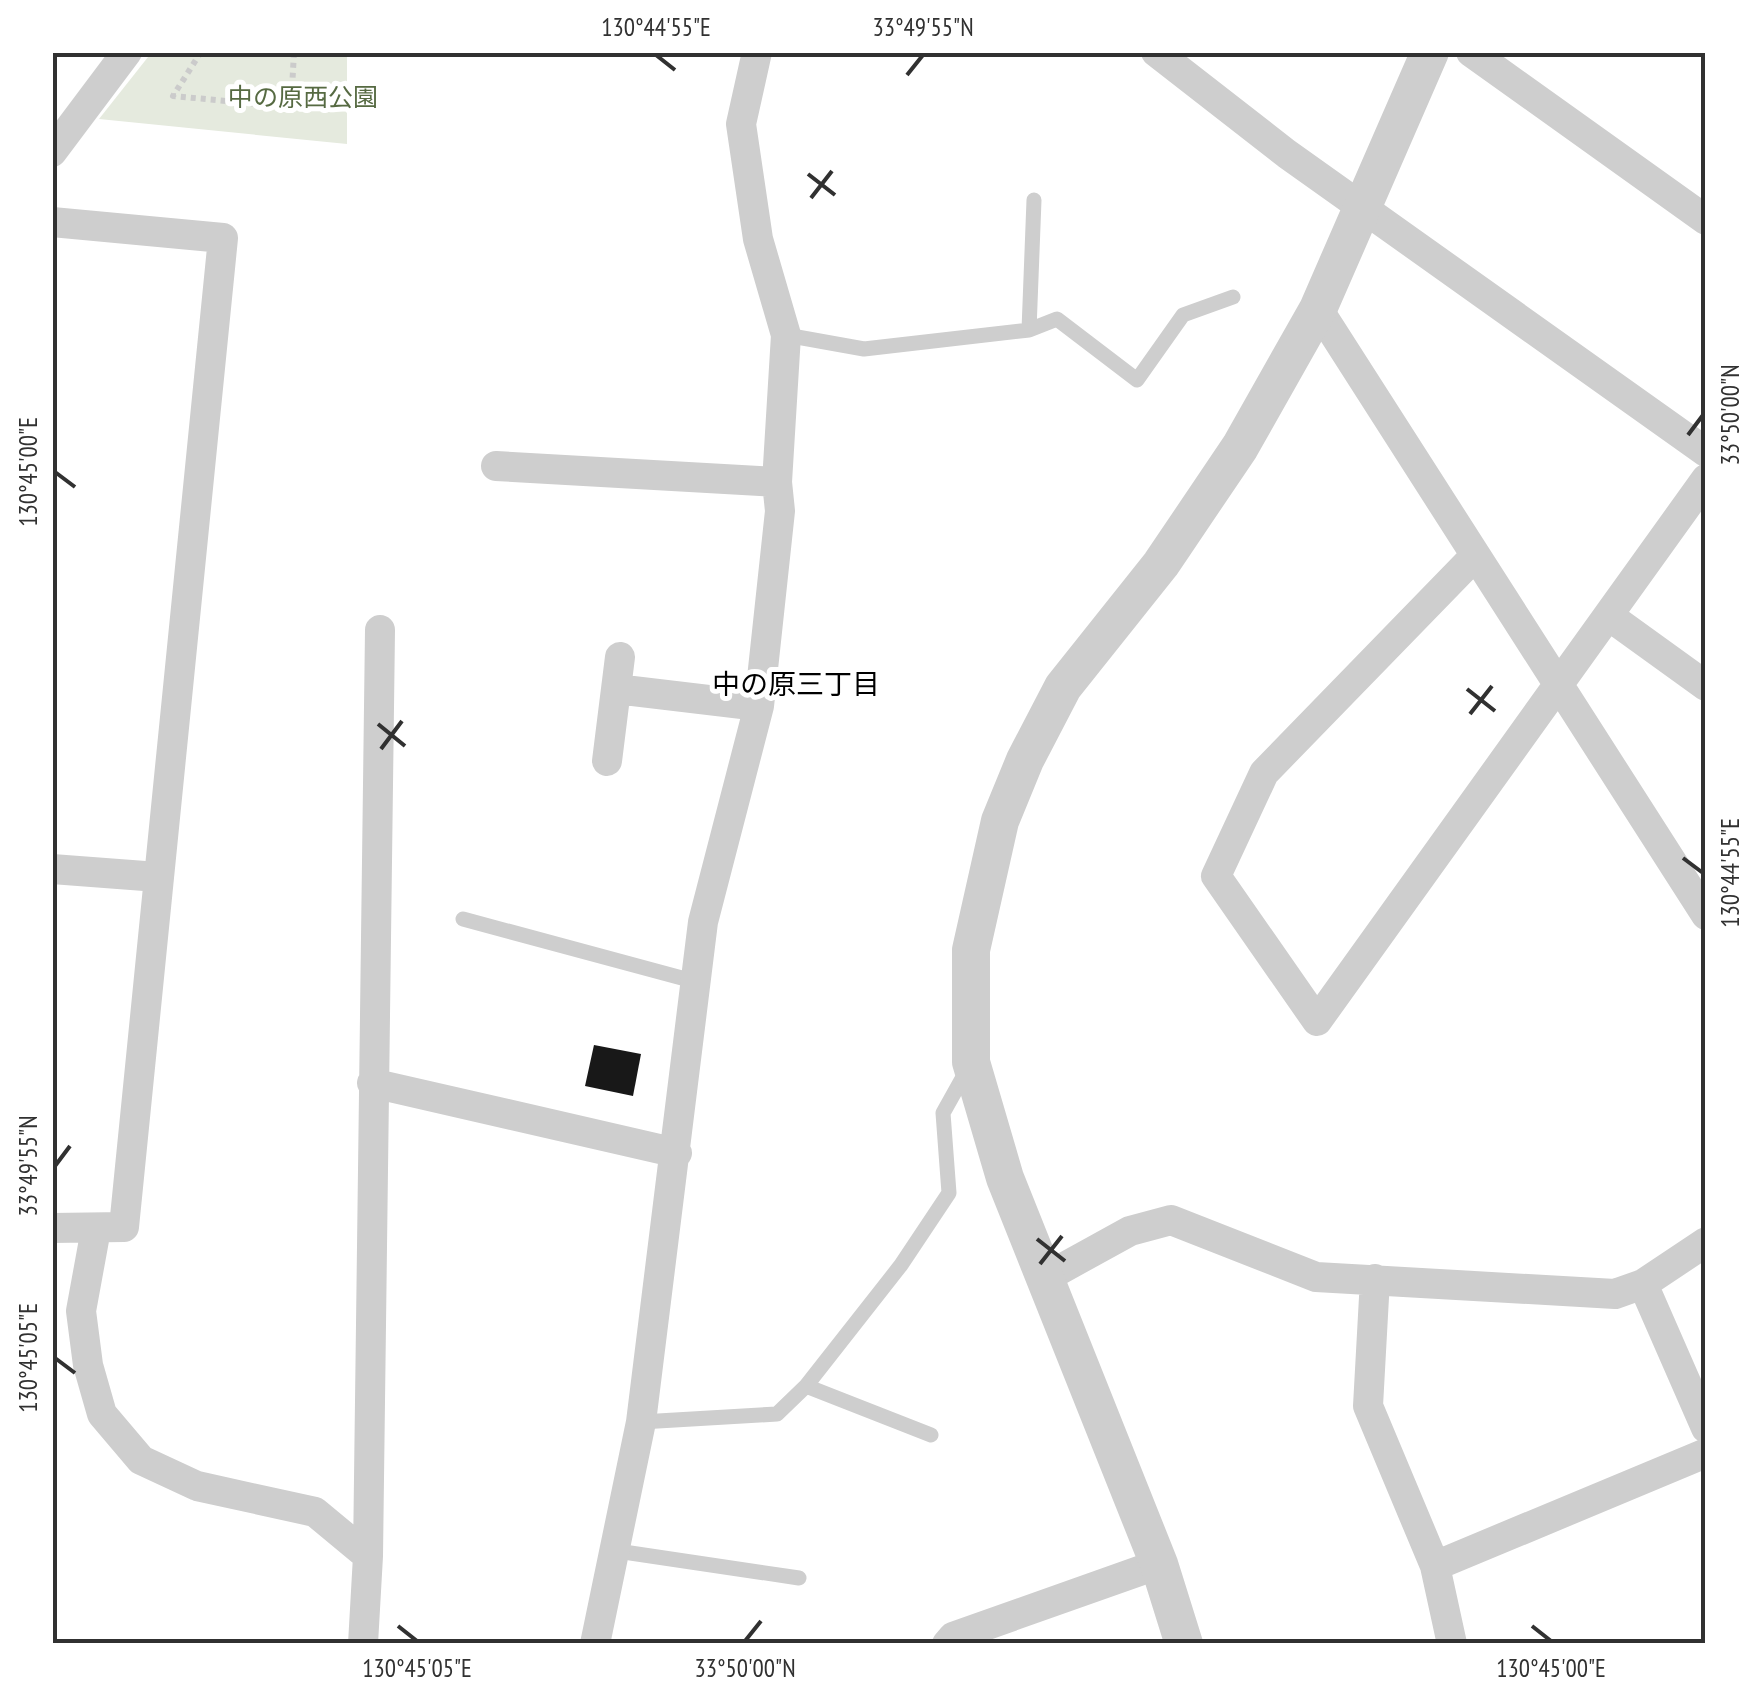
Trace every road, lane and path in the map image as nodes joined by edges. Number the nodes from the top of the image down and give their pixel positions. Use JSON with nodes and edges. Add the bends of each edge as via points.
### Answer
{"nodes":[{"id":1,"x":127,"y":52,"type":"edge"},
{"id":2,"x":201,"y":52,"type":"edge"},
{"id":3,"x":294,"y":52,"type":"edge"},
{"id":4,"x":757,"y":52,"type":"edge"},
{"id":5,"x":1156,"y":52,"type":"edge"},
{"id":6,"x":1430,"y":52,"type":"edge"},
{"id":7,"x":1470,"y":52,"type":"edge"},
{"id":8,"x":52,"y":152,"type":"edge"},
{"id":9,"x":1034,"y":200,"type":"dead end"},
{"id":10,"x":1364,"y":207,"type":"junction"},
{"id":11,"x":1706,"y":220,"type":"edge"},
{"id":12,"x":52,"y":222,"type":"edge"},
{"id":13,"x":1233,"y":298,"type":"dead end"},
{"id":14,"x":1318,"y":309,"type":"junction"},
{"id":15,"x":1029,"y":330,"type":"junction"},
{"id":16,"x":786,"y":335,"type":"junction"},
{"id":17,"x":1706,"y":452,"type":"edge"},
{"id":18,"x":496,"y":466,"type":"dead end"},
{"id":19,"x":1706,"y":479,"type":"edge"},
{"id":20,"x":778,"y":482,"type":"junction"},
{"id":21,"x":1474,"y":557,"type":"junction"},
{"id":22,"x":1609,"y":616,"type":"junction"},
{"id":23,"x":380,"y":630,"type":"dead end"},
{"id":24,"x":620,"y":657,"type":"dead end"},
{"id":25,"x":1558,"y":681,"type":"junction"},
{"id":26,"x":1706,"y":686,"type":"edge"},
{"id":27,"x":616,"y":689,"type":"junction"},
{"id":28,"x":759,"y":706,"type":"junction"},
{"id":29,"x":607,"y":761,"type":"dead end"},
{"id":30,"x":52,"y":869,"type":"edge"},
{"id":31,"x":158,"y":876,"type":"junction"},
{"id":32,"x":1706,"y":915,"type":"edge"},
{"id":33,"x":463,"y":919,"type":"dead end"},
{"id":34,"x":693,"y":982,"type":"junction"},
{"id":35,"x":971,"y":1062,"type":"junction"},
{"id":36,"x":372,"y":1083,"type":"junction"},
{"id":37,"x":677,"y":1153,"type":"junction"},
{"id":38,"x":52,"y":1228,"type":"edge"},
{"id":39,"x":96,"y":1229,"type":"junction"},
{"id":40,"x":1706,"y":1242,"type":"edge"},
{"id":41,"x":1375,"y":1279,"type":"junction"},
{"id":42,"x":1043,"y":1280,"type":"junction"},
{"id":43,"x":1643,"y":1284,"type":"junction"},
{"id":44,"x":806,"y":1386,"type":"junction"},
{"id":45,"x":641,"y":1422,"type":"junction"},
{"id":46,"x":1706,"y":1428,"type":"edge"},
{"id":47,"x":931,"y":1435,"type":"dead end"},
{"id":48,"x":1706,"y":1453,"type":"edge"},
{"id":49,"x":617,"y":1551,"type":"junction"},
{"id":50,"x":368,"y":1556,"type":"junction"},
{"id":51,"x":1159,"y":1564,"type":"junction"},
{"id":52,"x":1435,"y":1566,"type":"junction"},
{"id":53,"x":799,"y":1578,"type":"dead end"},
{"id":54,"x":363,"y":1644,"type":"edge"},
{"id":55,"x":595,"y":1644,"type":"edge"},
{"id":56,"x":948,"y":1644,"type":"edge"},
{"id":57,"x":1184,"y":1644,"type":"edge"},
{"id":58,"x":1452,"y":1644,"type":"edge"}],
"edges":[{"from":1,"to":8,"type":"street"},
{"from":2,"to":3,"type":"path","via":[[172,96],[291,106]]},
{"from":4,"to":16,"type":"street","via":[[741,124],[758,239]]},
{"from":5,"to":10,"type":"street"},
{"from":6,"to":10,"type":"street"},
{"from":7,"to":11,"type":"street"},
{"from":9,"to":15,"type":"lane"},
{"from":10,"to":14,"type":"street"},
{"from":10,"to":17,"type":"street"},
{"from":12,"to":31,"type":"street","via":[[222,238]]},
{"from":13,"to":15,"type":"lane","via":[[1183,315],[1137,380],[1057,318]]},
{"from":14,"to":21,"type":"street"},
{"from":14,"to":35,"type":"street","via":[[1240,448],[1162,564],[1063,687],[1025,760],[981,892],[971,950]]},
{"from":15,"to":16,"type":"lane","via":[[864,349]]},
{"from":16,"to":20,"type":"street"},
{"from":18,"to":20,"type":"street"},
{"from":19,"to":22,"type":"street"},
{"from":20,"to":28,"type":"street"},
{"from":21,"to":25,"type":"street"},
{"from":21,"to":25,"type":"street","via":[[1264,773],[1216,876],[1317,1021]]},
{"from":22,"to":25,"type":"street"},
{"from":22,"to":26,"type":"street"},
{"from":23,"to":36,"type":"street"},
{"from":24,"to":27,"type":"street"},
{"from":25,"to":32,"type":"street"},
{"from":27,"to":28,"type":"street"},
{"from":27,"to":29,"type":"street"},
{"from":28,"to":34,"type":"street"},
{"from":30,"to":31,"type":"street"},
{"from":31,"to":39,"type":"street","via":[[124,1227]]},
{"from":33,"to":34,"type":"lane"},
{"from":34,"to":37,"type":"street"},
{"from":35,"to":42,"type":"street","via":[[1004,1178]]},
{"from":35,"to":44,"type":"lane","via":[[943,1113],[949,1193]]},
{"from":36,"to":37,"type":"street"},
{"from":36,"to":50,"type":"street"},
{"from":37,"to":45,"type":"street"},
{"from":38,"to":39,"type":"street"},
{"from":39,"to":50,"type":"street","via":[[81,1311],[88,1365],[102,1414],[140,1460],[197,1486],[314,1512]]},
{"from":40,"to":43,"type":"street"},
{"from":41,"to":42,"type":"street","via":[[1316,1277],[1171,1220],[1130,1232]]},
{"from":41,"to":43,"type":"street","via":[[1615,1294]]},
{"from":41,"to":52,"type":"street","via":[[1368,1406]]},
{"from":42,"to":51,"type":"street"},
{"from":43,"to":46,"type":"street"},
{"from":44,"to":45,"type":"lane","via":[[777,1414]]},
{"from":44,"to":47,"type":"lane"},
{"from":45,"to":49,"type":"street"},
{"from":48,"to":52,"type":"street"},
{"from":49,"to":53,"type":"lane"},
{"from":49,"to":55,"type":"street"},
{"from":50,"to":54,"type":"street"},
{"from":51,"to":56,"type":"street"},
{"from":51,"to":57,"type":"street"},
{"from":52,"to":58,"type":"street"}]}
